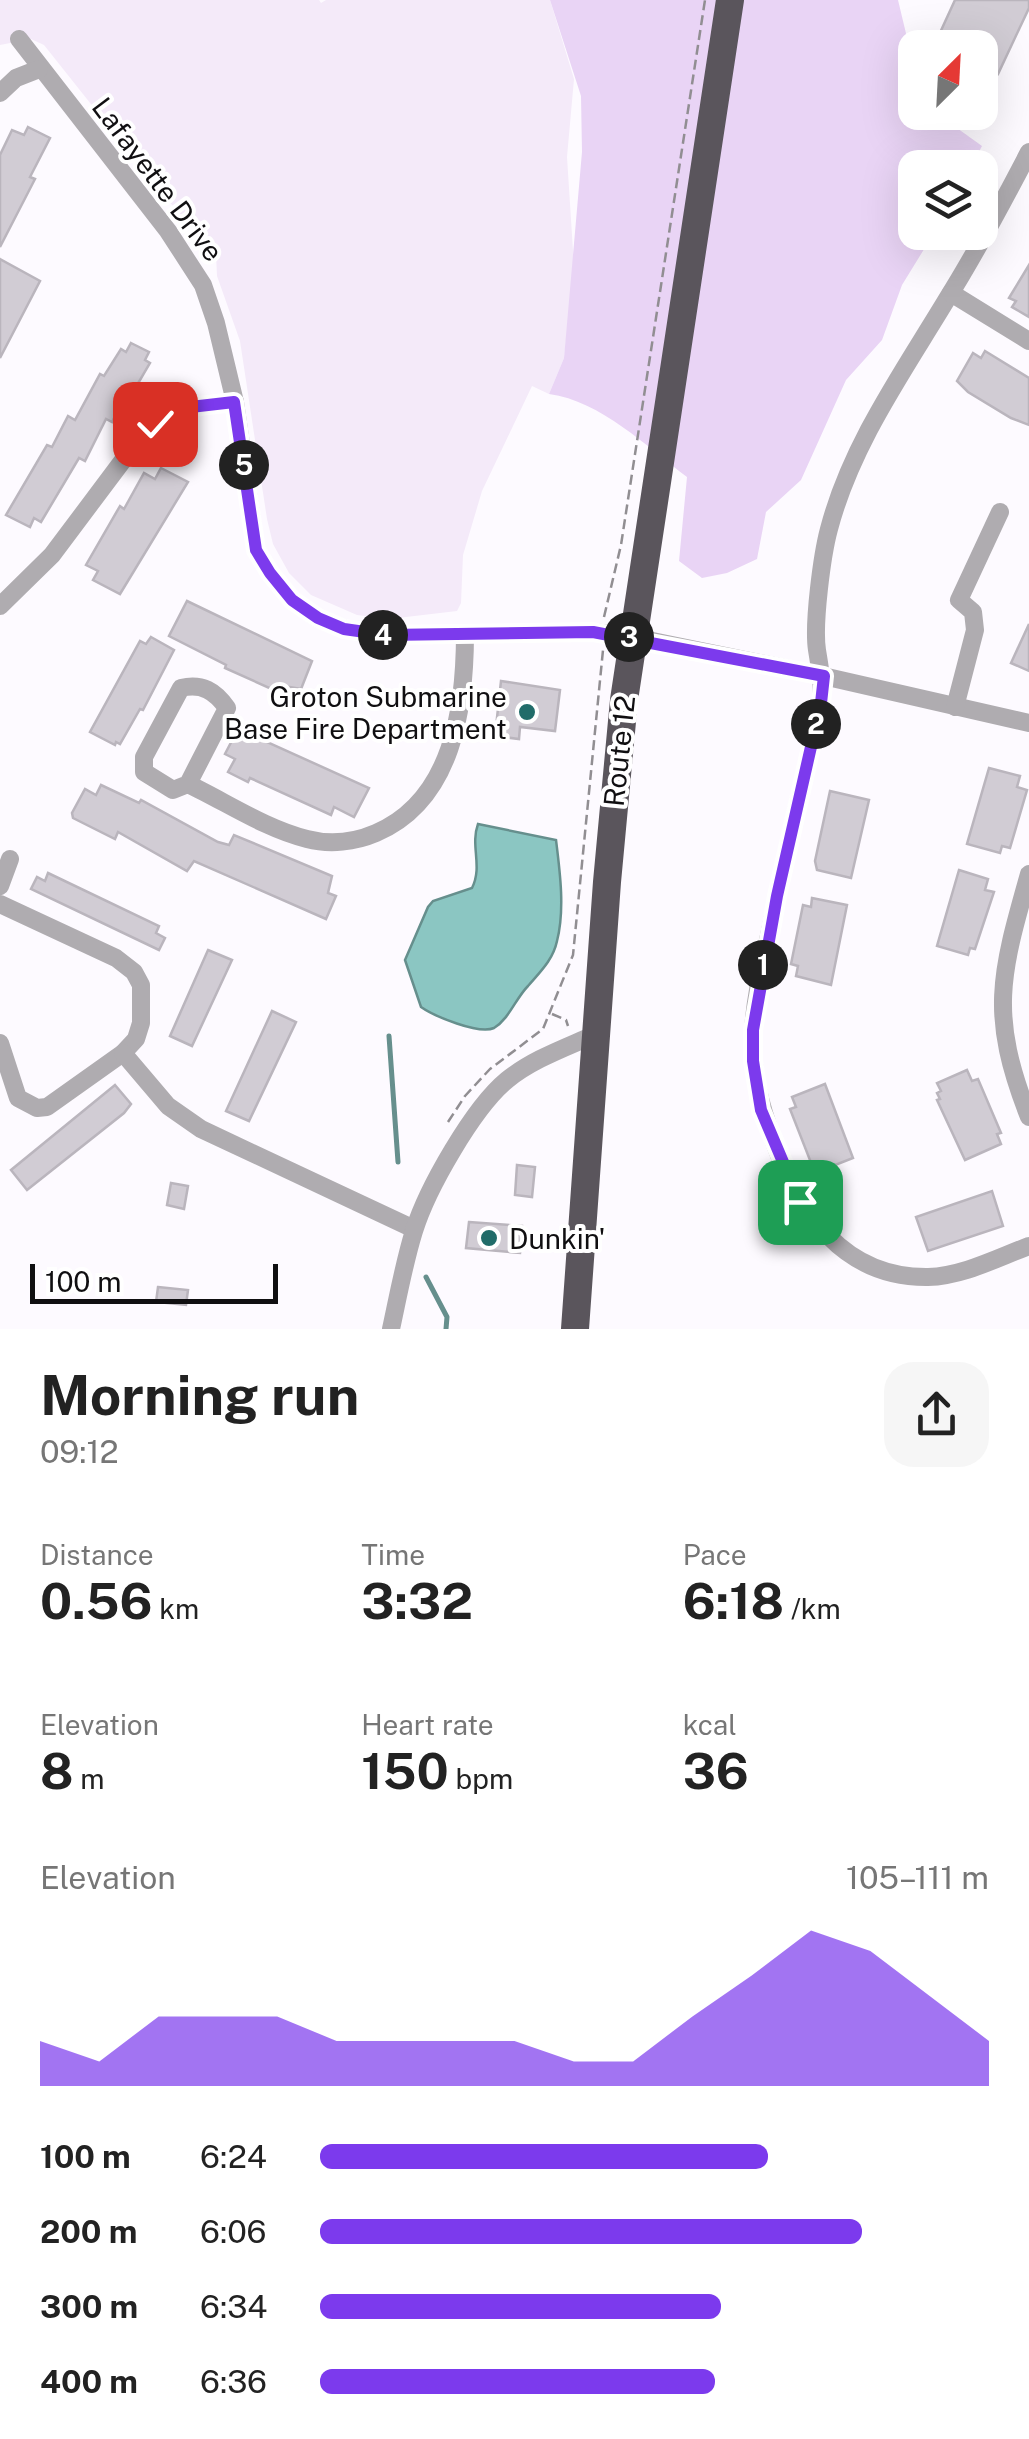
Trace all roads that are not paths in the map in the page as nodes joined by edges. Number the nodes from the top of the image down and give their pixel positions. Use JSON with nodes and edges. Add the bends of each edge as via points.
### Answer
{"nodes":[{"id":1,"x":730,"y":0,"type":"edge"},
{"id":2,"x":20,"y":40,"type":"dead end"},
{"id":3,"x":39,"y":69,"type":"junction"},
{"id":4,"x":0,"y":92,"type":"edge"},
{"id":5,"x":1029,"y":152,"type":"edge"},
{"id":6,"x":951,"y":294,"type":"junction"},
{"id":7,"x":1029,"y":341,"type":"edge"},
{"id":8,"x":234,"y":402,"type":"junction"},
{"id":9,"x":1000,"y":512,"type":"dead end"},
{"id":10,"x":0,"y":606,"type":"edge"},
{"id":11,"x":465,"y":633,"type":"junction"},
{"id":12,"x":633,"y":638,"type":"junction"},
{"id":13,"x":824,"y":676,"type":"junction"},
{"id":14,"x":955,"y":707,"type":"junction"},
{"id":15,"x":1029,"y":723,"type":"edge"},
{"id":16,"x":188,"y":784,"type":"junction"},
{"id":17,"x":10,"y":859,"type":"dead end"},
{"id":18,"x":1029,"y":874,"type":"edge"},
{"id":19,"x":0,"y":886,"type":"edge"},
{"id":20,"x":0,"y":904,"type":"edge"},
{"id":21,"x":596,"y":1034,"type":"junction"},
{"id":22,"x":0,"y":1043,"type":"edge"},
{"id":23,"x":123,"y":1052,"type":"junction"},
{"id":24,"x":1029,"y":1117,"type":"edge"},
{"id":25,"x":414,"y":1229,"type":"junction"},
{"id":26,"x":1029,"y":1246,"type":"edge"},
{"id":27,"x":390,"y":1329,"type":"edge"},
{"id":28,"x":575,"y":1329,"type":"edge"}],
"edges":[{"from":1,"to":12,"type":"highway","name":"Route 12"},
{"from":2,"to":3,"type":"street","name":"Lafayette Drive"},
{"from":3,"to":4,"type":"street"},
{"from":3,"to":8,"type":"street","name":"Lafayette Drive","via":[[192,265],[216,323]]},
{"from":5,"to":6,"type":"street"},
{"from":6,"to":7,"type":"street"},
{"from":6,"to":13,"type":"street","via":[[842,486],[828,533],[816,648]]},
{"from":8,"to":10,"type":"street","via":[[182,408],[155,424],[52,555]]},
{"from":8,"to":11,"type":"street","name":"Lafayette Drive","via":[[256,550],[292,600],[344,629]]},
{"from":9,"to":14,"type":"street","via":[[959,600],[973,612],[975,630]]},
{"from":11,"to":12,"type":"street","name":"Lafayette Drive"},
{"from":11,"to":16,"type":"street","via":[[456,730],[443,768],[388,828],[362,839],[308,840]]},
{"from":12,"to":13,"type":"street","name":"Lafayette Drive"},
{"from":12,"to":21,"type":"highway","name":"Route 12"},
{"from":13,"to":14,"type":"street","name":"Lafayette Drive"},
{"from":13,"to":26,"type":"street","via":[[756,1001],[753,1061],[761,1110],[800,1202],[835,1244],[862,1261],[892,1273],[949,1276]]},
{"from":14,"to":15,"type":"street","name":"Lafayette Drive"},
{"from":16,"to":16,"type":"street","via":[[227,708],[196,684],[181,688],[144,757],[144,772],[173,790]]},
{"from":17,"to":19,"type":"street"},
{"from":18,"to":24,"type":"street","via":[[1001,989],[1012,1074]]},
{"from":20,"to":23,"type":"street","via":[[134,972],[142,984],[141,1022]]},
{"from":21,"to":25,"type":"street","via":[[533,1062],[483,1104]]},
{"from":21,"to":28,"type":"highway","name":"Route 12"},
{"from":22,"to":23,"type":"street","via":[[18,1098],[37,1108],[55,1104]]},
{"from":23,"to":25,"type":"street","via":[[168,1106],[202,1130]]},
{"from":25,"to":27,"type":"street"}]}
